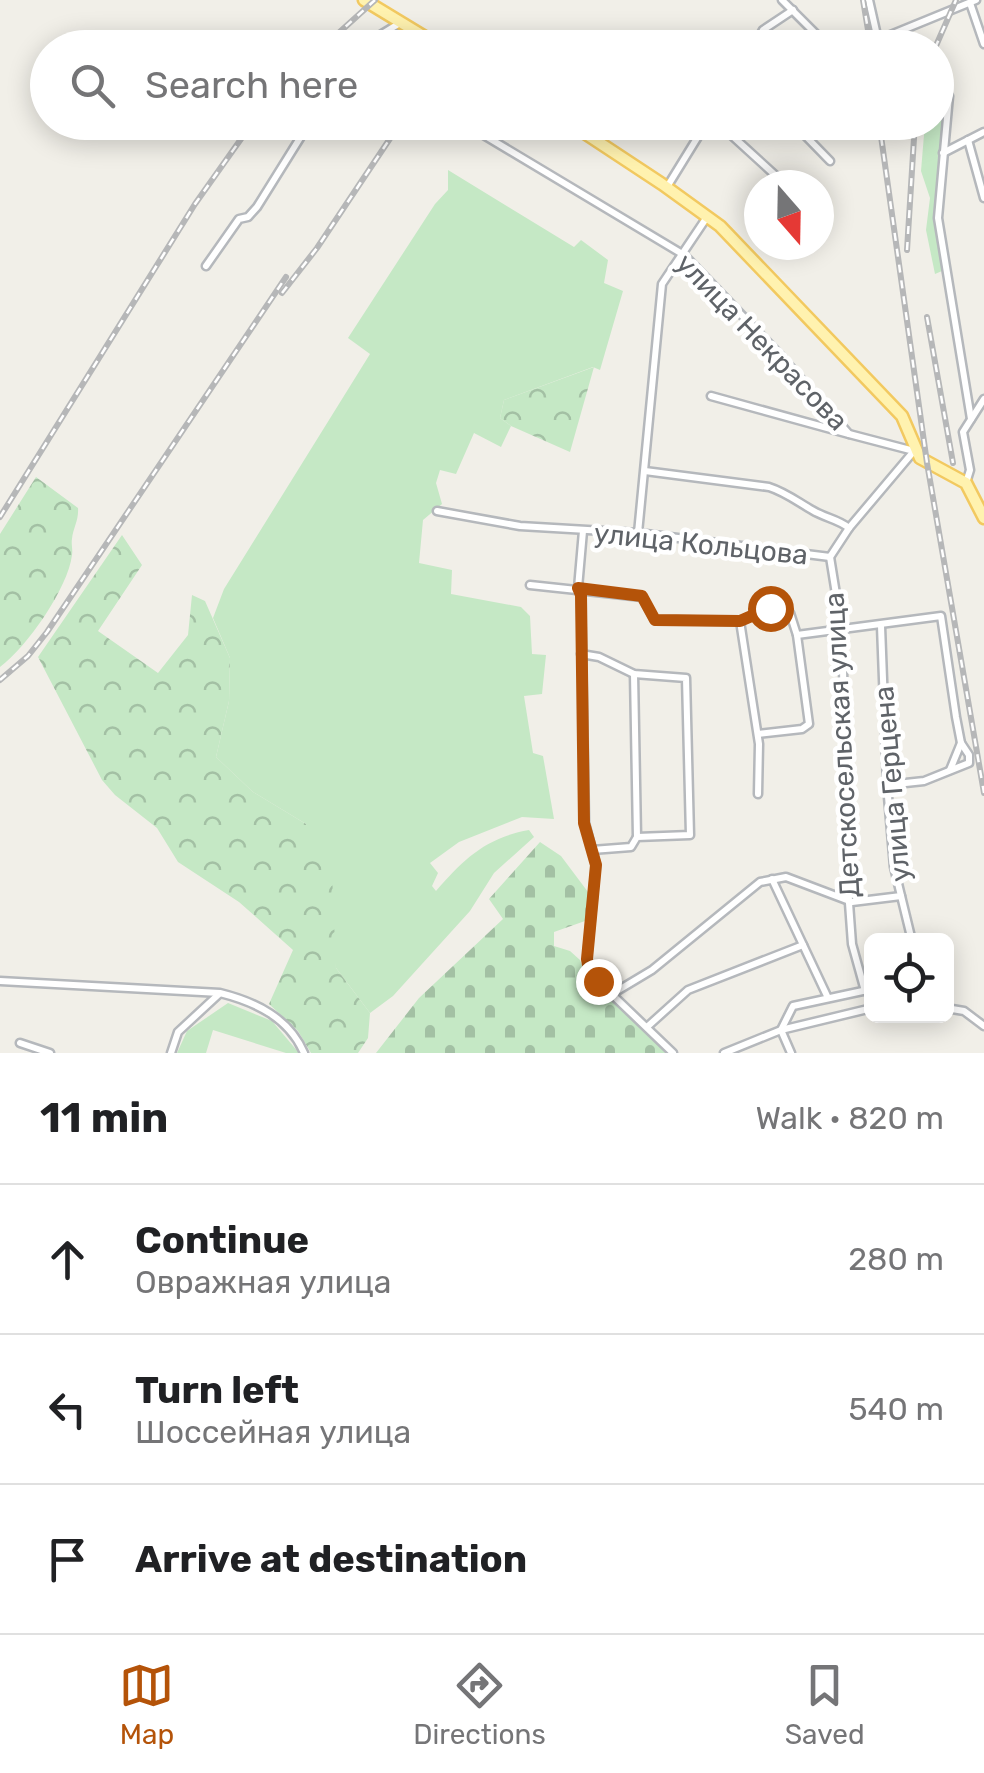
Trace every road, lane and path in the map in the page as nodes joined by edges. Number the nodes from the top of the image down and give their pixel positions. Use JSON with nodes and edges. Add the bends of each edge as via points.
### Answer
{"nodes":[{"id":1,"x":782,"y":0,"type":"edge"},
{"id":2,"x":869,"y":0,"type":"edge"},
{"id":3,"x":973,"y":2,"type":"edge"},
{"id":4,"x":368,"y":3,"type":"edge"},
{"id":5,"x":793,"y":10,"type":"junction"},
{"id":6,"x":401,"y":22,"type":"junction"},
{"id":7,"x":388,"y":30,"type":"edge"},
{"id":8,"x":414,"y":30,"type":"edge"},
{"id":9,"x":764,"y":30,"type":"edge"},
{"id":10,"x":812,"y":30,"type":"edge"},
{"id":11,"x":876,"y":30,"type":"edge"},
{"id":12,"x":903,"y":30,"type":"edge"},
{"id":13,"x":984,"y":44,"type":"edge"},
{"id":14,"x":984,"y":132,"type":"edge"},
{"id":15,"x":299,"y":140,"type":"edge"},
{"id":16,"x":492,"y":140,"type":"edge"},
{"id":17,"x":595,"y":140,"type":"edge"},
{"id":18,"x":697,"y":140,"type":"edge"},
{"id":19,"x":737,"y":140,"type":"edge"},
{"id":20,"x":810,"y":140,"type":"edge"},
{"id":21,"x":944,"y":140,"type":"edge"},
{"id":22,"x":968,"y":140,"type":"junction"},
{"id":23,"x":943,"y":153,"type":"junction"},
{"id":24,"x":830,"y":161,"type":"dead end"},
{"id":25,"x":770,"y":170,"type":"edge"},
{"id":26,"x":667,"y":187,"type":"junction"},
{"id":27,"x":984,"y":198,"type":"edge"},
{"id":28,"x":707,"y":216,"type":"junction"},
{"id":29,"x":684,"y":255,"type":"junction"},
{"id":30,"x":206,"y":266,"type":"dead end"},
{"id":31,"x":711,"y":396,"type":"dead end"},
{"id":32,"x":984,"y":400,"type":"edge"},
{"id":33,"x":971,"y":419,"type":"junction"},
{"id":34,"x":849,"y":434,"type":"junction"},
{"id":35,"x":914,"y":450,"type":"junction"},
{"id":36,"x":645,"y":471,"type":"junction"},
{"id":37,"x":966,"y":482,"type":"junction"},
{"id":38,"x":438,"y":511,"type":"dead end"},
{"id":39,"x":984,"y":518,"type":"edge"},
{"id":40,"x":849,"y":528,"type":"junction"},
{"id":41,"x":583,"y":531,"type":"junction"},
{"id":42,"x":638,"y":533,"type":"junction"},
{"id":43,"x":830,"y":557,"type":"junction"},
{"id":44,"x":530,"y":585,"type":"dead end"},
{"id":45,"x":578,"y":588,"type":"junction"},
{"id":46,"x":740,"y":621,"type":"junction"},
{"id":47,"x":881,"y":626,"type":"junction"},
{"id":48,"x":842,"y":631,"type":"junction"},
{"id":49,"x":797,"y":635,"type":"junction"},
{"id":50,"x":581,"y":654,"type":"junction"},
{"id":51,"x":634,"y":674,"type":"junction"},
{"id":52,"x":758,"y":734,"type":"junction"},
{"id":53,"x":961,"y":743,"type":"junction"},
{"id":54,"x":953,"y":768,"type":"junction"},
{"id":55,"x":886,"y":786,"type":"junction"},
{"id":56,"x":758,"y":794,"type":"dead end"},
{"id":57,"x":636,"y":836,"type":"junction"},
{"id":58,"x":592,"y":850,"type":"junction"},
{"id":59,"x":772,"y":879,"type":"junction"},
{"id":60,"x":901,"y":896,"type":"junction"},
{"id":61,"x":848,"y":900,"type":"junction"},
{"id":62,"x":910,"y":933,"type":"edge"},
{"id":63,"x":803,"y":945,"type":"junction"},
{"id":64,"x":864,"y":978,"type":"edge"},
{"id":65,"x":0,"y":981,"type":"edge"},
{"id":66,"x":864,"y":991,"type":"edge"},
{"id":67,"x":220,"y":993,"type":"junction"},
{"id":68,"x":612,"y":994,"type":"junction"},
{"id":69,"x":828,"y":998,"type":"junction"},
{"id":70,"x":954,"y":1009,"type":"edge"},
{"id":71,"x":864,"y":1010,"type":"edge"},
{"id":72,"x":984,"y":1026,"type":"edge"},
{"id":73,"x":647,"y":1028,"type":"junction"},
{"id":74,"x":782,"y":1030,"type":"junction"},
{"id":75,"x":20,"y":1042,"type":"dead end"},
{"id":76,"x":50,"y":1053,"type":"edge"},
{"id":77,"x":171,"y":1053,"type":"edge"},
{"id":78,"x":304,"y":1053,"type":"edge"},
{"id":79,"x":674,"y":1053,"type":"edge"},
{"id":80,"x":724,"y":1053,"type":"edge"},
{"id":81,"x":792,"y":1053,"type":"edge"}],
"edges":[{"from":1,"to":5,"type":"street"},
{"from":2,"to":11,"type":"street"},
{"from":3,"to":12,"type":"street"},
{"from":3,"to":13,"type":"street"},
{"from":4,"to":6,"type":"main road"},
{"from":5,"to":9,"type":"street"},
{"from":5,"to":10,"type":"street"},
{"from":6,"to":7,"type":"street"},
{"from":6,"to":8,"type":"main road"},
{"from":14,"to":22,"type":"street"},
{"from":15,"to":30,"type":"street","via":[[257,207],[240,219]]},
{"from":16,"to":29,"type":"street","name":"улица Некрасова"},
{"from":17,"to":26,"type":"main road"},
{"from":18,"to":26,"type":"street"},
{"from":19,"to":25,"type":"street"},
{"from":20,"to":24,"type":"street"},
{"from":21,"to":23,"type":"street"},
{"from":22,"to":23,"type":"street"},
{"from":22,"to":27,"type":"street"},
{"from":23,"to":33,"type":"street","via":[[938,218]]},
{"from":26,"to":28,"type":"main road"},
{"from":28,"to":29,"type":"street"},
{"from":28,"to":35,"type":"main road","via":[[902,416]]},
{"from":29,"to":34,"type":"street","name":"улица Некрасова"},
{"from":29,"to":36,"type":"street","via":[[662,284]]},
{"from":31,"to":34,"type":"street"},
{"from":32,"to":33,"type":"street"},
{"from":33,"to":37,"type":"street","via":[[963,432]]},
{"from":34,"to":35,"type":"street","name":"улица Некрасова"},
{"from":35,"to":37,"type":"main road"},
{"from":35,"to":40,"type":"street","name":"улица Кольцова"},
{"from":36,"to":40,"type":"street","via":[[769,487]]},
{"from":36,"to":42,"type":"street"},
{"from":37,"to":39,"type":"main road"},
{"from":38,"to":41,"type":"street","name":"улица Кольцова"},
{"from":40,"to":43,"type":"street","name":"улица Кольцова"},
{"from":41,"to":42,"type":"street","name":"улица Кольцова"},
{"from":41,"to":45,"type":"street"},
{"from":42,"to":43,"type":"street","name":"улица Кольцова"},
{"from":43,"to":48,"type":"street","name":"Детскосельская улица"},
{"from":44,"to":45,"type":"street"},
{"from":45,"to":46,"type":"street","via":[[642,596],[655,620]]},
{"from":45,"to":50,"type":"street"},
{"from":46,"to":49,"type":"street","via":[[770,608],[790,613]]},
{"from":46,"to":52,"type":"street"},
{"from":47,"to":48,"type":"street"},
{"from":47,"to":53,"type":"street","via":[[941,616]]},
{"from":47,"to":55,"type":"street","name":"улица Герцена"},
{"from":48,"to":49,"type":"street"},
{"from":48,"to":61,"type":"street","name":"Детскосельская улица"},
{"from":49,"to":52,"type":"street","via":[[809,724]]},
{"from":50,"to":51,"type":"street"},
{"from":50,"to":58,"type":"street","via":[[584,823]]},
{"from":51,"to":57,"type":"street"},
{"from":51,"to":57,"type":"street","via":[[686,678],[690,835]]},
{"from":52,"to":56,"type":"street"},
{"from":53,"to":54,"type":"street"},
{"from":53,"to":54,"type":"street","via":[[970,759]]},
{"from":54,"to":55,"type":"street","via":[[924,782]]},
{"from":55,"to":60,"type":"street","name":"улица Герцена"},
{"from":57,"to":58,"type":"street","via":[[632,847]]},
{"from":58,"to":68,"type":"street","via":[[587,959],[589,971]]},
{"from":59,"to":61,"type":"street","via":[[786,877]]},
{"from":59,"to":63,"type":"street"},
{"from":59,"to":68,"type":"street"},
{"from":60,"to":61,"type":"street"},
{"from":60,"to":62,"type":"street","name":"улица Герцена"},
{"from":61,"to":64,"type":"street","name":"Детскосельская улица"},
{"from":63,"to":69,"type":"street"},
{"from":63,"to":73,"type":"street","via":[[688,990]]},
{"from":65,"to":67,"type":"street"},
{"from":66,"to":69,"type":"street"},
{"from":67,"to":77,"type":"street","via":[[178,1032]]},
{"from":67,"to":78,"type":"street","via":[[283,1022]]},
{"from":68,"to":73,"type":"street"},
{"from":69,"to":74,"type":"street","via":[[793,1006]]},
{"from":70,"to":72,"type":"street"},
{"from":71,"to":74,"type":"street"},
{"from":73,"to":79,"type":"street"},
{"from":74,"to":80,"type":"street"},
{"from":74,"to":81,"type":"street"},
{"from":75,"to":76,"type":"street"}]}
